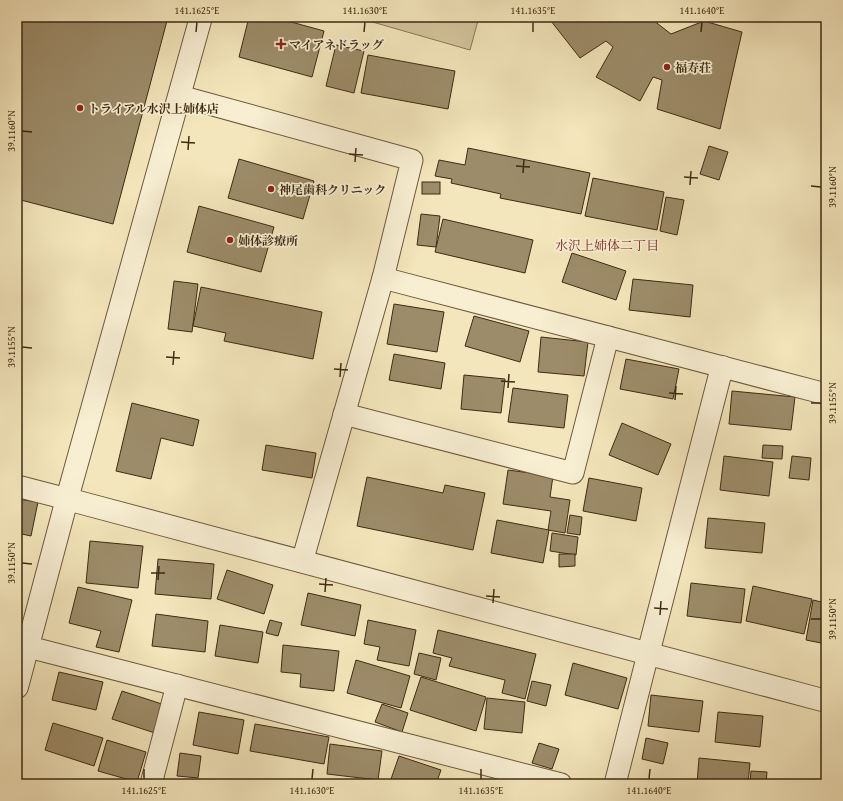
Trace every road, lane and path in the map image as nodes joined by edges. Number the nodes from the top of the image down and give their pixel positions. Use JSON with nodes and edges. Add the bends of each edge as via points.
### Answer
{"nodes":[{"id":1,"x":201,"y":17,"type":"edge"},
{"id":2,"x":180,"y":96,"type":"junction"},
{"id":3,"x":383,"y":278,"type":"junction"},
{"id":4,"x":608,"y":337,"type":"junction"},
{"id":5,"x":722,"y":367,"type":"junction"},
{"id":6,"x":826,"y":394,"type":"edge"},
{"id":7,"x":344,"y":414,"type":"junction"},
{"id":8,"x":17,"y":486,"type":"edge"},
{"id":9,"x":67,"y":499,"type":"junction"},
{"id":10,"x":302,"y":562,"type":"junction"},
{"id":11,"x":22,"y":645,"type":"edge"},
{"id":12,"x":648,"y":654,"type":"junction"},
{"id":13,"x":177,"y":685,"type":"junction"},
{"id":14,"x":17,"y":687,"type":"edge"},
{"id":15,"x":826,"y":701,"type":"edge"},
{"id":16,"x":151,"y":784,"type":"edge"},
{"id":17,"x":561,"y":784,"type":"edge"},
{"id":18,"x":615,"y":784,"type":"edge"}],
"edges":[{"from":1,"to":2,"type":"street"},
{"from":2,"to":3,"type":"street","via":[[412,160]]},
{"from":2,"to":9,"type":"street"},
{"from":3,"to":4,"type":"street"},
{"from":3,"to":7,"type":"street"},
{"from":4,"to":5,"type":"street"},
{"from":4,"to":7,"type":"street","via":[[573,473]]},
{"from":5,"to":6,"type":"street"},
{"from":5,"to":12,"type":"street"},
{"from":7,"to":10,"type":"street"},
{"from":8,"to":9,"type":"street"},
{"from":9,"to":10,"type":"street"},
{"from":9,"to":11,"type":"street"},
{"from":10,"to":12,"type":"street"},
{"from":11,"to":13,"type":"street"},
{"from":11,"to":14,"type":"street"},
{"from":12,"to":15,"type":"street"},
{"from":12,"to":18,"type":"street"},
{"from":13,"to":16,"type":"street"},
{"from":13,"to":17,"type":"street"}]}
